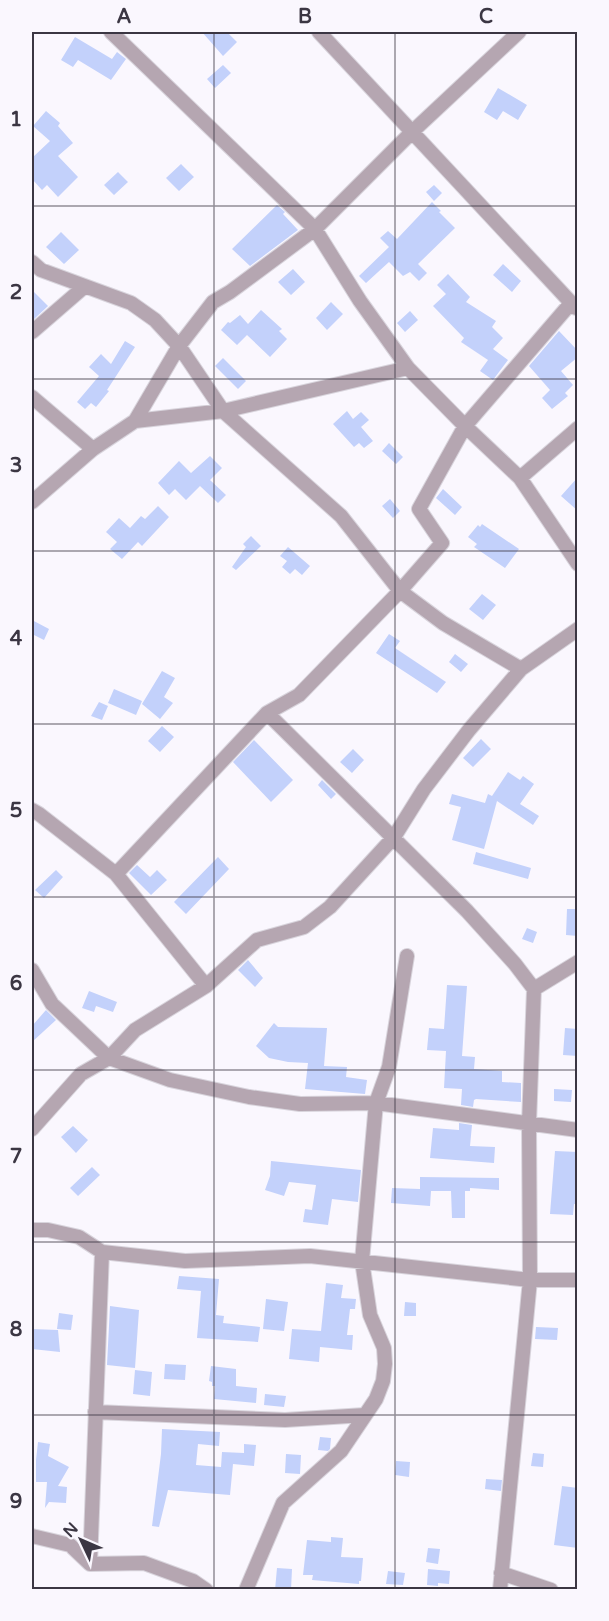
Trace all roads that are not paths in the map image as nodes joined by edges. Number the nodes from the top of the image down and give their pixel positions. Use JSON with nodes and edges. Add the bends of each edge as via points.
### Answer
{"nodes":[{"id":1,"x":111,"y":32,"type":"edge"},
{"id":2,"x":320,"y":32,"type":"edge"},
{"id":3,"x":519,"y":32,"type":"edge"},
{"id":4,"x":412,"y":132,"type":"junction"},
{"id":5,"x":315,"y":229,"type":"junction"},
{"id":6,"x":32,"y":262,"type":"edge"},
{"id":7,"x":84,"y":287,"type":"junction"},
{"id":8,"x":574,"y":306,"type":"edge"},
{"id":9,"x":32,"y":332,"type":"edge"},
{"id":10,"x":179,"y":346,"type":"junction"},
{"id":11,"x":408,"y":368,"type":"junction"},
{"id":12,"x":32,"y":397,"type":"edge"},
{"id":13,"x":223,"y":411,"type":"junction"},
{"id":14,"x":135,"y":421,"type":"junction"},
{"id":15,"x":465,"y":426,"type":"junction"},
{"id":16,"x":578,"y":428,"type":"edge"},
{"id":17,"x":93,"y":449,"type":"junction"},
{"id":18,"x":520,"y":478,"type":"junction"},
{"id":19,"x":32,"y":502,"type":"edge"},
{"id":20,"x":578,"y":564,"type":"edge"},
{"id":21,"x":400,"y":591,"type":"junction"},
{"id":22,"x":578,"y":629,"type":"edge"},
{"id":23,"x":521,"y":669,"type":"junction"},
{"id":24,"x":267,"y":713,"type":"junction"},
{"id":25,"x":32,"y":810,"type":"edge"},
{"id":26,"x":394,"y":837,"type":"junction"},
{"id":27,"x":116,"y":874,"type":"junction"},
{"id":28,"x":407,"y":956,"type":"dead end"},
{"id":29,"x":578,"y":962,"type":"edge"},
{"id":30,"x":32,"y":970,"type":"edge"},
{"id":31,"x":206,"y":986,"type":"junction"},
{"id":32,"x":534,"y":989,"type":"junction"},
{"id":33,"x":109,"y":1058,"type":"junction"},
{"id":34,"x":376,"y":1103,"type":"junction"},
{"id":35,"x":529,"y":1124,"type":"junction"},
{"id":36,"x":32,"y":1129,"type":"edge"},
{"id":37,"x":578,"y":1130,"type":"edge"},
{"id":38,"x":32,"y":1230,"type":"edge"},
{"id":39,"x":102,"y":1252,"type":"junction"},
{"id":40,"x":362,"y":1261,"type":"junction"},
{"id":41,"x":530,"y":1280,"type":"junction"},
{"id":42,"x":578,"y":1280,"type":"edge"},
{"id":43,"x":95,"y":1412,"type":"junction"},
{"id":44,"x":365,"y":1415,"type":"junction"},
{"id":45,"x":32,"y":1536,"type":"edge"},
{"id":46,"x":90,"y":1564,"type":"junction"},
{"id":47,"x":501,"y":1573,"type":"junction"},
{"id":48,"x":206,"y":1590,"type":"edge"},
{"id":49,"x":246,"y":1590,"type":"edge"},
{"id":50,"x":500,"y":1590,"type":"edge"},
{"id":51,"x":551,"y":1590,"type":"edge"}],
"edges":[{"from":1,"to":5,"type":"street"},
{"from":2,"to":4,"type":"street"},
{"from":3,"to":4,"type":"street"},
{"from":4,"to":5,"type":"street"},
{"from":4,"to":8,"type":"street"},
{"from":5,"to":10,"type":"street","via":[[213,302]]},
{"from":5,"to":11,"type":"street"},
{"from":6,"to":7,"type":"street","via":[[41,270]]},
{"from":7,"to":9,"type":"street"},
{"from":7,"to":10,"type":"street","via":[[131,303],[155,320]]},
{"from":8,"to":15,"type":"street"},
{"from":10,"to":13,"type":"street"},
{"from":10,"to":14,"type":"street"},
{"from":11,"to":13,"type":"street"},
{"from":11,"to":15,"type":"street"},
{"from":12,"to":17,"type":"street"},
{"from":13,"to":14,"type":"street"},
{"from":13,"to":21,"type":"street","via":[[341,516]]},
{"from":14,"to":17,"type":"street"},
{"from":15,"to":18,"type":"street"},
{"from":15,"to":21,"type":"street","via":[[418,509],[442,543]]},
{"from":16,"to":18,"type":"street"},
{"from":17,"to":19,"type":"street"},
{"from":18,"to":20,"type":"street"},
{"from":21,"to":23,"type":"street","via":[[443,623]]},
{"from":21,"to":24,"type":"street","via":[[299,695]]},
{"from":22,"to":23,"type":"street"},
{"from":23,"to":26,"type":"street","via":[[424,789]]},
{"from":24,"to":26,"type":"street"},
{"from":24,"to":27,"type":"street"},
{"from":25,"to":27,"type":"street"},
{"from":26,"to":31,"type":"street","via":[[322,914],[304,927],[258,940]]},
{"from":26,"to":32,"type":"street","via":[[467,911]]},
{"from":27,"to":31,"type":"street"},
{"from":28,"to":34,"type":"street","via":[[389,1066]]},
{"from":29,"to":32,"type":"street"},
{"from":30,"to":33,"type":"street","via":[[52,1004]]},
{"from":31,"to":33,"type":"street","via":[[135,1030]]},
{"from":32,"to":35,"type":"street"},
{"from":33,"to":34,"type":"street","via":[[170,1080],[249,1097],[300,1104]]},
{"from":33,"to":36,"type":"street","via":[[81,1074]]},
{"from":34,"to":35,"type":"street"},
{"from":34,"to":40,"type":"street"},
{"from":35,"to":37,"type":"street"},
{"from":35,"to":41,"type":"street"},
{"from":38,"to":39,"type":"street","via":[[72,1235]]},
{"from":39,"to":40,"type":"street","via":[[184,1261],[310,1256]]},
{"from":39,"to":43,"type":"street"},
{"from":40,"to":41,"type":"street"},
{"from":40,"to":44,"type":"street","via":[[370,1315],[384,1348],[385,1364],[376,1400]]},
{"from":41,"to":42,"type":"street"},
{"from":41,"to":47,"type":"street"},
{"from":43,"to":44,"type":"street","via":[[285,1420]]},
{"from":43,"to":46,"type":"street"},
{"from":44,"to":49,"type":"street","via":[[341,1451],[283,1503]]},
{"from":45,"to":46,"type":"street","via":[[70,1545]]},
{"from":46,"to":48,"type":"street","via":[[144,1563],[193,1581]]},
{"from":47,"to":50,"type":"street"},
{"from":47,"to":51,"type":"street"}]}
